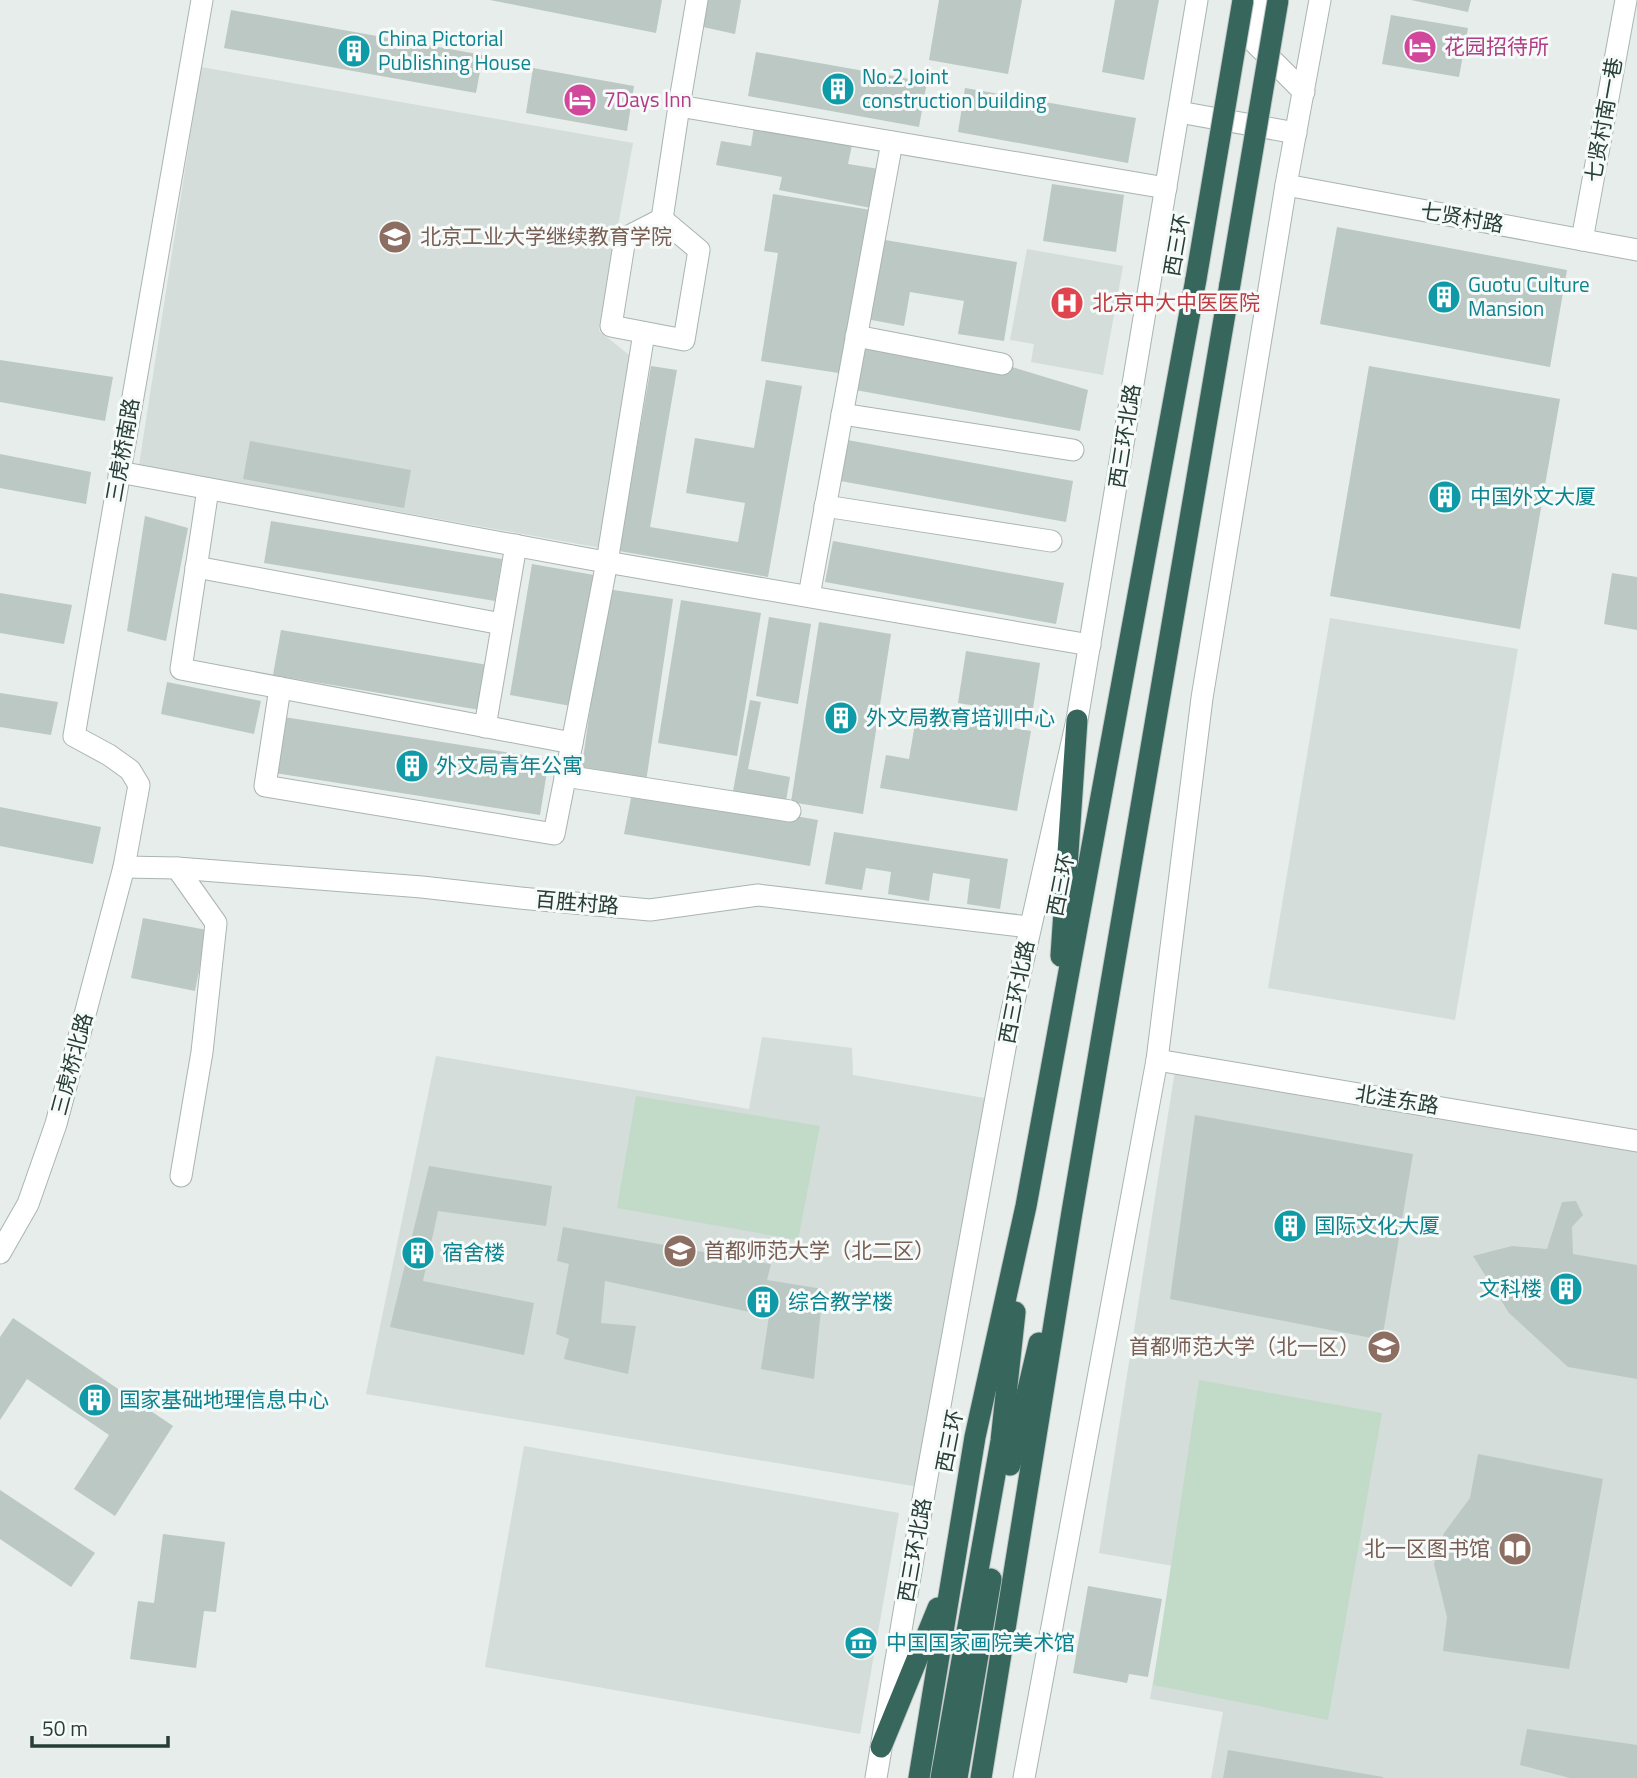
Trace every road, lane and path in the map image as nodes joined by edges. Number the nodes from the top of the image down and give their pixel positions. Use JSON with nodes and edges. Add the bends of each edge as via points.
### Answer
{"nodes":[{"id":1,"x":202,"y":0,"type":"edge"},
{"id":2,"x":697,"y":0,"type":"edge"},
{"id":3,"x":1197,"y":0,"type":"edge"},
{"id":4,"x":1243,"y":0,"type":"edge"},
{"id":5,"x":1258,"y":0,"type":"edge"},
{"id":6,"x":1278,"y":0,"type":"edge"},
{"id":7,"x":1320,"y":0,"type":"edge"},
{"id":8,"x":1626,"y":0,"type":"edge"},
{"id":9,"x":1304,"y":92,"type":"junction"},
{"id":10,"x":679,"y":106,"type":"junction"},
{"id":11,"x":1179,"y":112,"type":"junction"},
{"id":12,"x":1296,"y":133,"type":"junction"},
{"id":13,"x":891,"y":142,"type":"junction"},
{"id":14,"x":1286,"y":185,"type":"junction"},
{"id":15,"x":1166,"y":188,"type":"junction"},
{"id":16,"x":662,"y":219,"type":"junction"},
{"id":17,"x":1582,"y":240,"type":"junction"},
{"id":18,"x":1637,"y":250,"type":"edge"},
{"id":19,"x":644,"y":333,"type":"junction"},
{"id":20,"x":856,"y":337,"type":"junction"},
{"id":21,"x":1002,"y":364,"type":"dead end"},
{"id":22,"x":842,"y":414,"type":"junction"},
{"id":23,"x":1073,"y":450,"type":"dead end"},
{"id":24,"x":119,"y":472,"type":"junction"},
{"id":25,"x":208,"y":489,"type":"junction"},
{"id":26,"x":825,"y":506,"type":"junction"},
{"id":27,"x":1051,"y":541,"type":"dead end"},
{"id":28,"x":516,"y":545,"type":"junction"},
{"id":29,"x":607,"y":562,"type":"junction"},
{"id":30,"x":196,"y":567,"type":"junction"},
{"id":31,"x":809,"y":597,"type":"junction"},
{"id":32,"x":502,"y":624,"type":"junction"},
{"id":33,"x":1090,"y":645,"type":"junction"},
{"id":34,"x":280,"y":688,"type":"junction"},
{"id":35,"x":1077,"y":720,"type":"junction"},
{"id":36,"x":485,"y":727,"type":"junction"},
{"id":37,"x":572,"y":743,"type":"junction"},
{"id":38,"x":565,"y":776,"type":"junction"},
{"id":39,"x":790,"y":811,"type":"dead end"},
{"id":40,"x":124,"y":867,"type":"junction"},
{"id":41,"x":177,"y":868,"type":"junction"},
{"id":42,"x":1029,"y":927,"type":"junction"},
{"id":43,"x":1054,"y":1055,"type":"junction"},
{"id":44,"x":1157,"y":1060,"type":"junction"},
{"id":45,"x":1637,"y":1140,"type":"edge"},
{"id":46,"x":181,"y":1176,"type":"dead end"},
{"id":47,"x":1026,"y":1206,"type":"junction"},
{"id":48,"x":1072,"y":1212,"type":"junction"},
{"id":49,"x":0,"y":1253,"type":"edge"},
{"id":50,"x":1007,"y":1443,"type":"junction"},
{"id":51,"x":953,"y":1573,"type":"junction"},
{"id":52,"x":881,"y":1747,"type":"junction"},
{"id":53,"x":876,"y":1778,"type":"edge"},
{"id":54,"x":919,"y":1778,"type":"edge"},
{"id":55,"x":941,"y":1778,"type":"edge"},
{"id":56,"x":957,"y":1778,"type":"edge"},
{"id":57,"x":981,"y":1778,"type":"edge"},
{"id":58,"x":1024,"y":1778,"type":"edge"}],
"edges":[{"from":1,"to":24,"type":"street","name":"三虎桥南路"},
{"from":2,"to":10,"type":"street"},
{"from":3,"to":11,"type":"street","name":"西三环北路"},
{"from":4,"to":43,"type":"highway","name":"西三环","bridge":true},
{"from":5,"to":9,"type":"street","via":[[1252,40]]},
{"from":6,"to":48,"type":"highway","bridge":true},
{"from":7,"to":9,"type":"street"},
{"from":8,"to":17,"type":"street","name":"七贤村南一巷"},
{"from":9,"to":12,"type":"street"},
{"from":10,"to":13,"type":"street"},
{"from":10,"to":16,"type":"street"},
{"from":11,"to":12,"type":"street"},
{"from":11,"to":15,"type":"street","name":"西三环北路"},
{"from":12,"to":14,"type":"street"},
{"from":13,"to":15,"type":"street"},
{"from":13,"to":20,"type":"street"},
{"from":14,"to":17,"type":"street","name":"七贤村路"},
{"from":14,"to":44,"type":"street","via":[[1202,698]]},
{"from":15,"to":33,"type":"street","name":"西三环北路"},
{"from":16,"to":19,"type":"street","via":[[625,237],[611,326]]},
{"from":16,"to":19,"type":"street","via":[[699,250],[684,340]]},
{"from":17,"to":18,"type":"street","name":"七贤村路"},
{"from":19,"to":29,"type":"street"},
{"from":20,"to":21,"type":"street"},
{"from":20,"to":22,"type":"street"},
{"from":22,"to":23,"type":"street"},
{"from":22,"to":26,"type":"street"},
{"from":24,"to":25,"type":"street"},
{"from":24,"to":40,"type":"street","name":"三虎桥南路","via":[[74,736],[130,770],[139,785]]},
{"from":25,"to":28,"type":"street"},
{"from":25,"to":30,"type":"street"},
{"from":26,"to":27,"type":"street"},
{"from":26,"to":31,"type":"street"},
{"from":28,"to":29,"type":"street"},
{"from":28,"to":32,"type":"street"},
{"from":29,"to":31,"type":"street"},
{"from":29,"to":37,"type":"street"},
{"from":30,"to":32,"type":"street"},
{"from":30,"to":34,"type":"street","via":[[181,669]]},
{"from":31,"to":33,"type":"street"},
{"from":32,"to":36,"type":"street"},
{"from":33,"to":35,"type":"street","name":"西三环北路"},
{"from":34,"to":36,"type":"street"},
{"from":34,"to":38,"type":"street","via":[[265,786],[554,834]]},
{"from":35,"to":42,"type":"street","name":"西三环北路"},
{"from":35,"to":43,"type":"highway"},
{"from":36,"to":37,"type":"street"},
{"from":37,"to":38,"type":"street"},
{"from":38,"to":39,"type":"street"},
{"from":40,"to":41,"type":"street","name":"百胜村路"},
{"from":40,"to":49,"type":"street","name":"三虎桥北路","via":[[56,1124],[28,1204]]},
{"from":41,"to":42,"type":"street","name":"百胜村路","via":[[650,910],[758,895]]},
{"from":41,"to":46,"type":"street","via":[[216,923],[202,1052]]},
{"from":42,"to":52,"type":"street","name":"西三环北路"},
{"from":43,"to":47,"type":"highway","name":"西三环"},
{"from":44,"to":45,"type":"street","name":"北洼东路"},
{"from":44,"to":58,"type":"street"},
{"from":47,"to":50,"type":"highway"},
{"from":47,"to":51,"type":"highway","name":"西三环","via":[[975,1437]]},
{"from":48,"to":50,"type":"highway"},
{"from":48,"to":57,"type":"highway"},
{"from":50,"to":55,"type":"highway"},
{"from":50,"to":56,"type":"highway"},
{"from":51,"to":52,"type":"highway"},
{"from":51,"to":54,"type":"highway","name":"西三环"},
{"from":52,"to":53,"type":"street","name":"西三环北路"}]}
